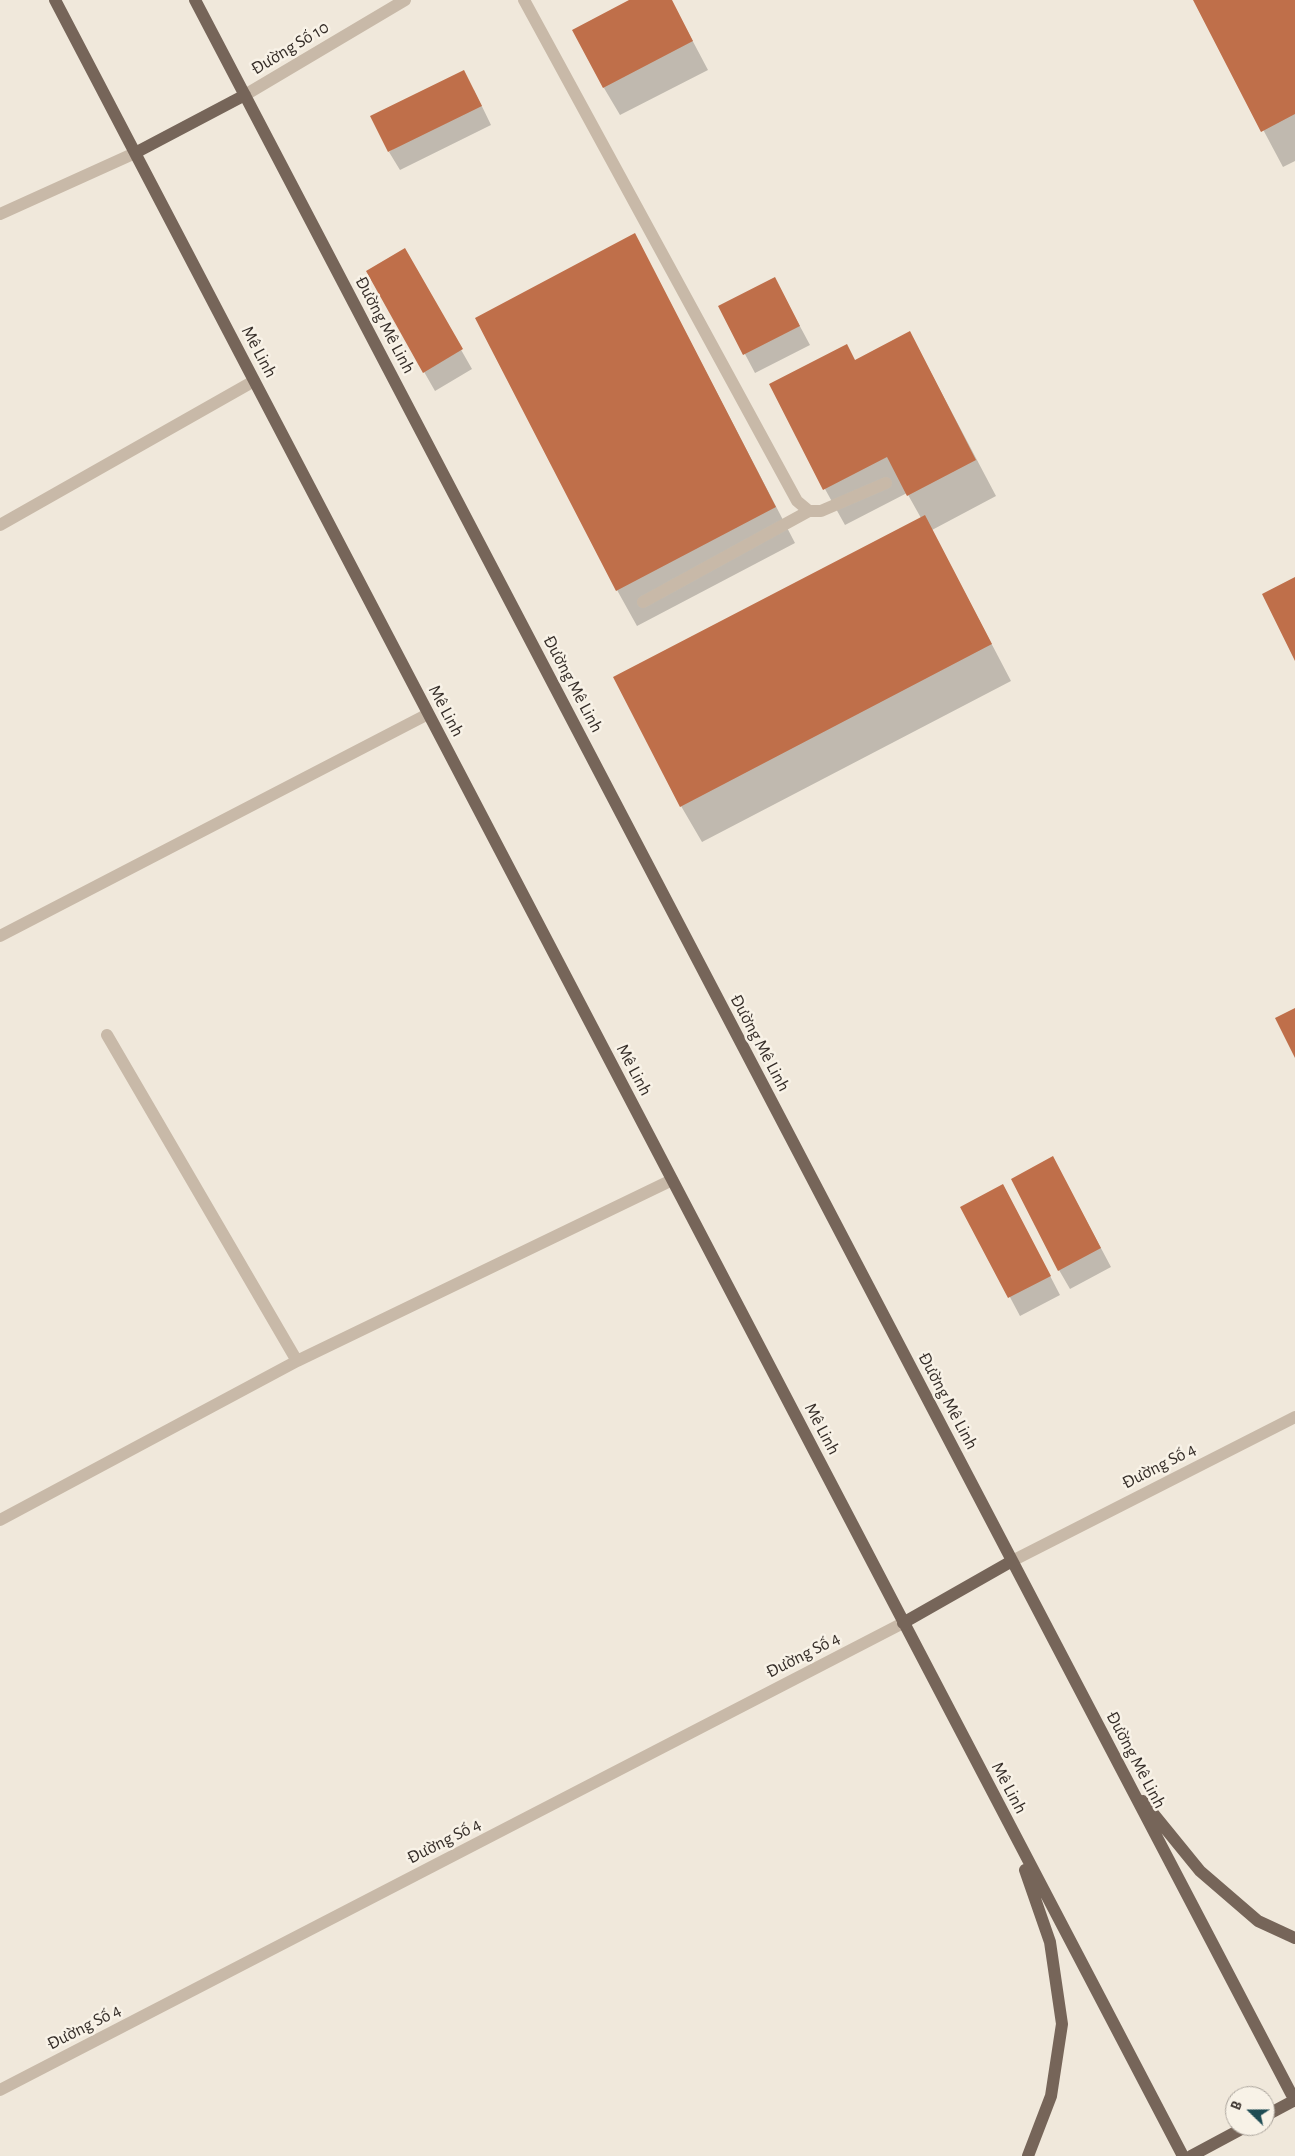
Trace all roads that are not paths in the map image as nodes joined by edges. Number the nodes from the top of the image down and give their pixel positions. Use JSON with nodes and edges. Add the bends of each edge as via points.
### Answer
{"nodes":[{"id":1,"x":55,"y":0,"type":"edge"},
{"id":2,"x":195,"y":0,"type":"edge"},
{"id":3,"x":405,"y":0,"type":"edge"},
{"id":4,"x":524,"y":0,"type":"edge"},
{"id":5,"x":245,"y":95,"type":"junction"},
{"id":6,"x":135,"y":153,"type":"junction"},
{"id":7,"x":0,"y":214,"type":"edge"},
{"id":8,"x":254,"y":381,"type":"junction"},
{"id":9,"x":886,"y":482,"type":"dead end"},
{"id":10,"x":809,"y":511,"type":"junction"},
{"id":11,"x":0,"y":525,"type":"edge"},
{"id":12,"x":643,"y":602,"type":"dead end"},
{"id":13,"x":428,"y":714,"type":"junction"},
{"id":14,"x":0,"y":936,"type":"edge"},
{"id":15,"x":107,"y":1035,"type":"dead end"},
{"id":16,"x":672,"y":1180,"type":"junction"},
{"id":17,"x":297,"y":1361,"type":"junction"},
{"id":18,"x":1295,"y":1417,"type":"edge"},
{"id":19,"x":0,"y":1520,"type":"edge"},
{"id":20,"x":1012,"y":1561,"type":"junction"},
{"id":21,"x":903,"y":1623,"type":"junction"},
{"id":22,"x":1126,"y":1779,"type":"junction"},
{"id":23,"x":1010,"y":1827,"type":"junction"},
{"id":24,"x":1295,"y":1938,"type":"edge"},
{"id":25,"x":0,"y":2090,"type":"edge"},
{"id":26,"x":1295,"y":2100,"type":"edge"},
{"id":27,"x":1275,"y":2111,"type":"edge"},
{"id":28,"x":1228,"y":2136,"type":"edge"},
{"id":29,"x":1028,"y":2156,"type":"edge"},
{"id":30,"x":1183,"y":2156,"type":"edge"},
{"id":31,"x":1191,"y":2156,"type":"edge"}],
"edges":[{"from":1,"to":6,"type":"main road","name":"Mê Linh"},
{"from":2,"to":5,"type":"main road","name":"Đường Mê Linh"},
{"from":3,"to":5,"type":"street","name":"Đường Số 10"},
{"from":4,"to":10,"type":"street","via":[[797,501]]},
{"from":5,"to":6,"type":"main road"},
{"from":5,"to":20,"type":"main road","name":"Đường Mê Linh"},
{"from":6,"to":7,"type":"street"},
{"from":6,"to":8,"type":"main road","name":"Mê Linh"},
{"from":8,"to":11,"type":"street"},
{"from":8,"to":13,"type":"main road","name":"Mê Linh"},
{"from":9,"to":10,"type":"street","via":[[821,511]]},
{"from":10,"to":12,"type":"street"},
{"from":13,"to":14,"type":"street"},
{"from":13,"to":16,"type":"main road","name":"Mê Linh"},
{"from":15,"to":17,"type":"street"},
{"from":16,"to":17,"type":"street"},
{"from":16,"to":21,"type":"main road","name":"Mê Linh"},
{"from":17,"to":19,"type":"street"},
{"from":18,"to":20,"type":"street","name":"Đường Số 4"},
{"from":20,"to":21,"type":"main road"},
{"from":20,"to":22,"type":"main road","name":"Đường Mê Linh"},
{"from":21,"to":23,"type":"main road","name":"Mê Linh"},
{"from":21,"to":25,"type":"street","name":"Đường Số 4"},
{"from":22,"to":24,"type":"main road","via":[[1200,1871],[1258,1921]]},
{"from":22,"to":26,"type":"main road","name":"Đường Mê Linh"},
{"from":23,"to":29,"type":"main road","via":[[1050,1942],[1062,2024],[1051,2096]]},
{"from":23,"to":30,"type":"main road","name":"Mê Linh"},
{"from":26,"to":27,"type":"main road"},
{"from":28,"to":31,"type":"main road"}]}
